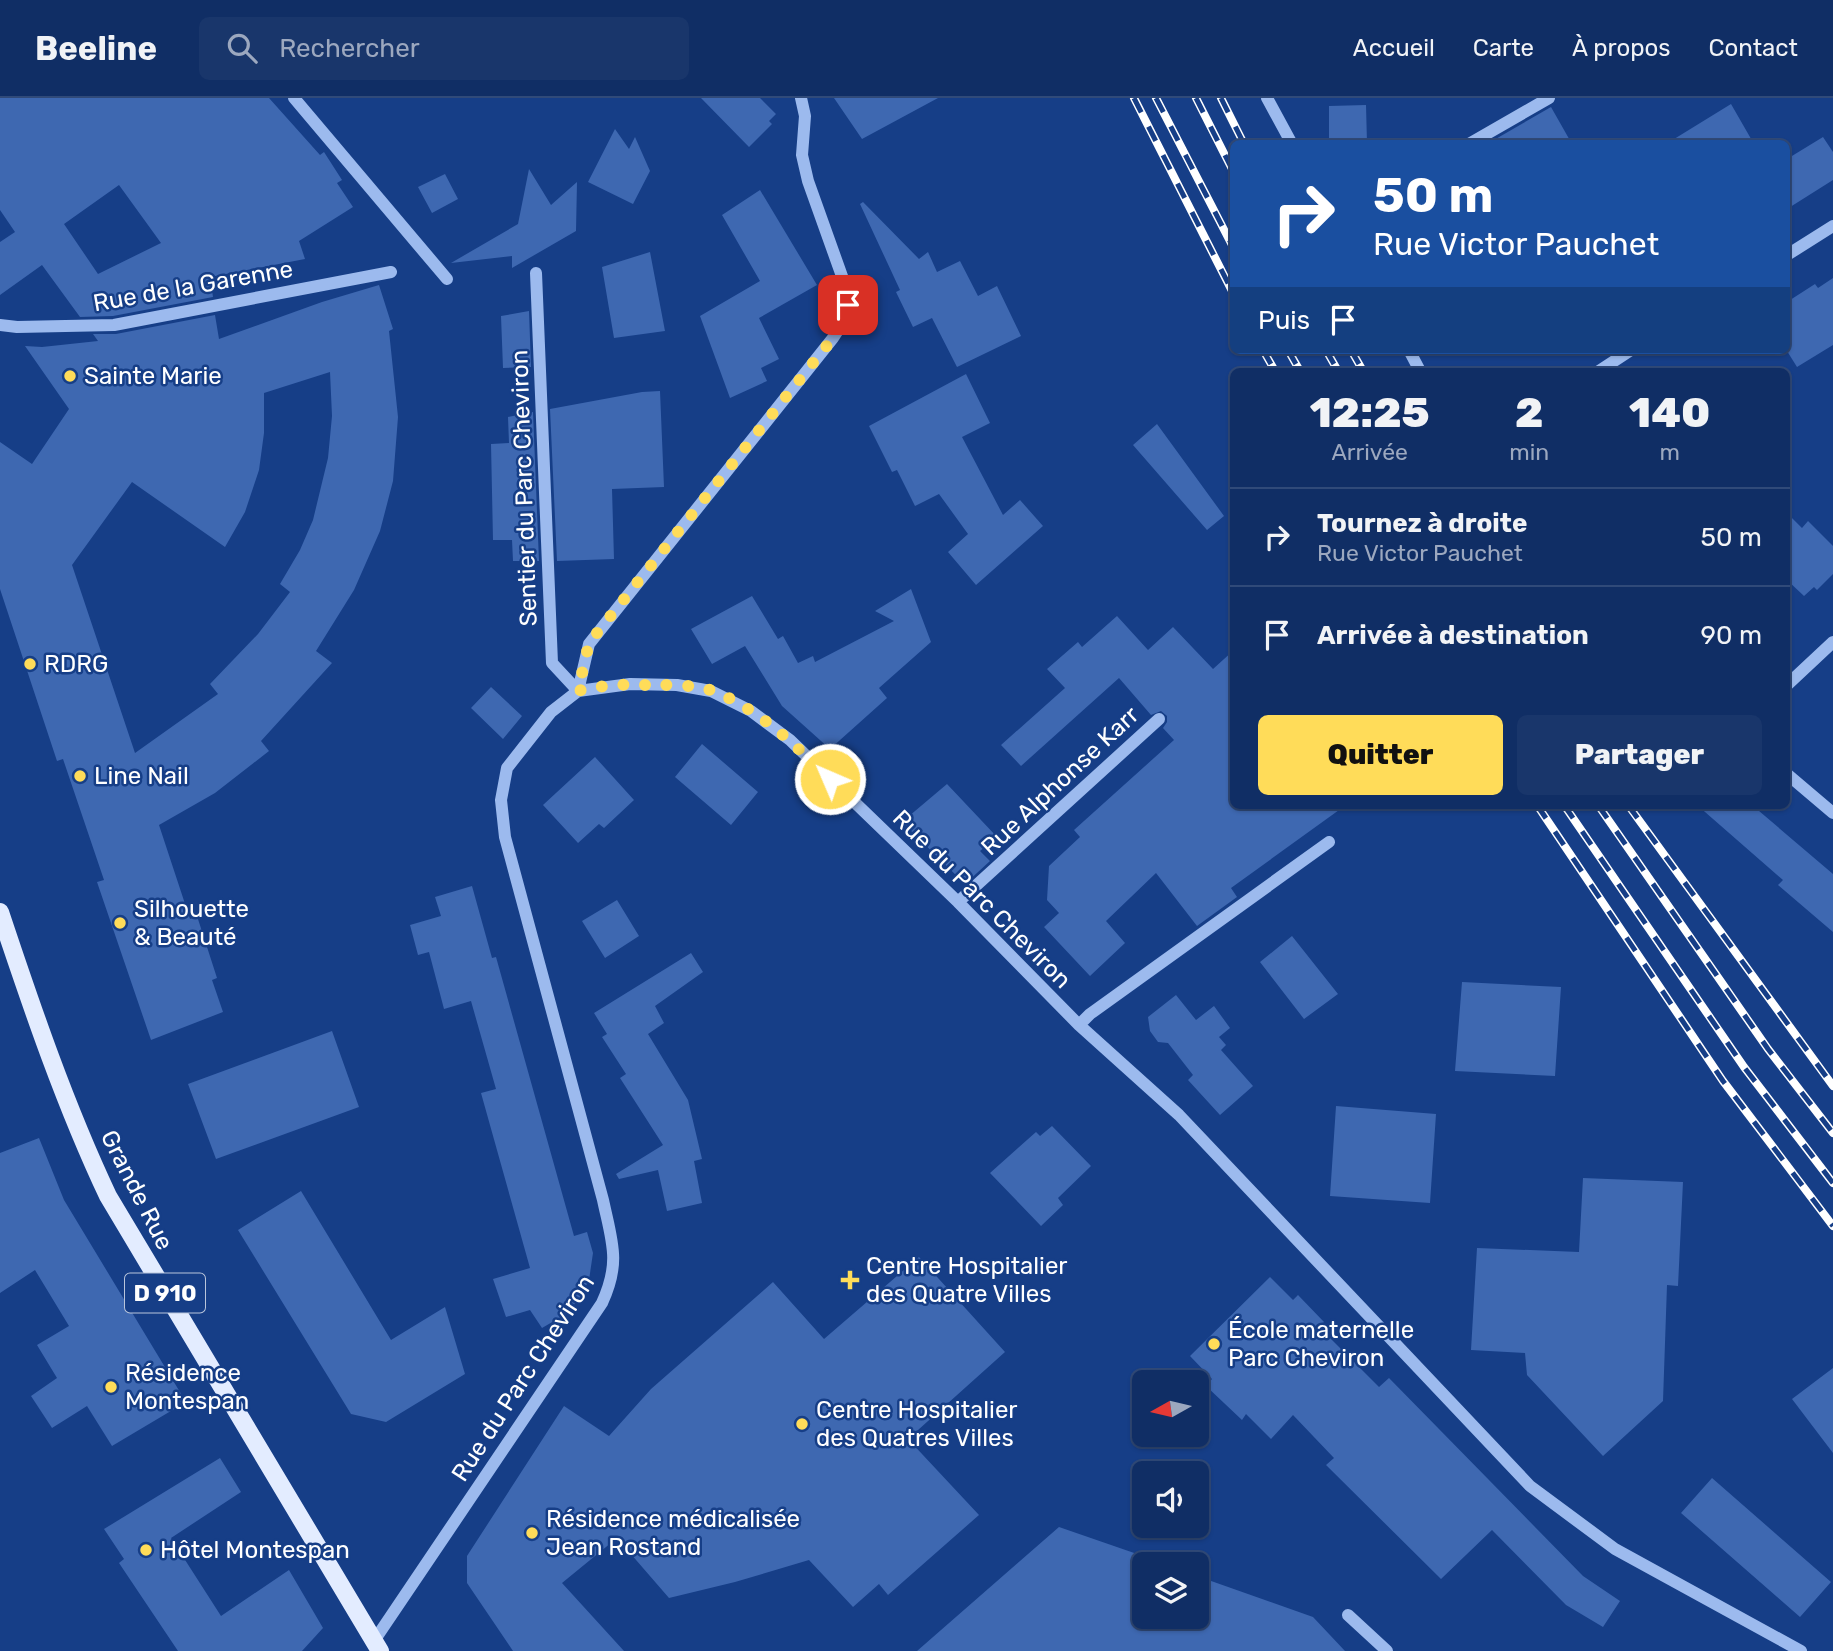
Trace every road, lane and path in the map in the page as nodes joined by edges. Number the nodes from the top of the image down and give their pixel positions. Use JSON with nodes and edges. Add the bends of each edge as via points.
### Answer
{"nodes":[{"id":1,"x":294,"y":98,"type":"edge"},
{"id":2,"x":801,"y":98,"type":"edge"},
{"id":3,"x":1267,"y":98,"type":"edge"},
{"id":4,"x":1549,"y":98,"type":"edge"},
{"id":5,"x":1290,"y":140,"type":"edge"},
{"id":6,"x":1476,"y":140,"type":"edge"},
{"id":7,"x":1833,"y":226,"type":"edge"},
{"id":8,"x":1790,"y":253,"type":"edge"},
{"id":9,"x":391,"y":272,"type":"dead end"},
{"id":10,"x":536,"y":273,"type":"dead end"},
{"id":11,"x":447,"y":279,"type":"dead end"},
{"id":12,"x":0,"y":325,"type":"edge"},
{"id":13,"x":1625,"y":354,"type":"edge"},
{"id":14,"x":1604,"y":368,"type":"edge"},
{"id":15,"x":1833,"y":642,"type":"edge"},
{"id":16,"x":1790,"y":682,"type":"edge"},
{"id":17,"x":578,"y":691,"type":"junction"},
{"id":18,"x":1159,"y":719,"type":"dead end"},
{"id":19,"x":1790,"y":777,"type":"edge"},
{"id":20,"x":1833,"y":813,"type":"edge"},
{"id":21,"x":1329,"y":842,"type":"dead end"},
{"id":22,"x":958,"y":902,"type":"junction"},
{"id":23,"x":0,"y":912,"type":"edge"},
{"id":24,"x":1079,"y":1025,"type":"junction"},
{"id":25,"x":1348,"y":1615,"type":"dead end"},
{"id":26,"x":377,"y":1646,"type":"edge"},
{"id":27,"x":1387,"y":1651,"type":"edge"},
{"id":28,"x":1801,"y":1651,"type":"edge"}],
"edges":[{"from":1,"to":11,"type":"street"},
{"from":2,"to":17,"type":"street","via":[[805,116],[802,155],[843,279],[848,305],[844,321],[589,643]]},
{"from":3,"to":5,"type":"street"},
{"from":4,"to":6,"type":"street"},
{"from":7,"to":8,"type":"street"},
{"from":9,"to":12,"type":"street","name":"Rue de la Garenne","via":[[114,325]]},
{"from":10,"to":17,"type":"street","name":"Sentier du Parc Cheviron","via":[[552,663]]},
{"from":13,"to":14,"type":"street"},
{"from":15,"to":16,"type":"street"},
{"from":17,"to":22,"type":"street","name":"Rue du Parc Cheviron","via":[[630,684],[677,685],[712,691],[751,711],[790,740]]},
{"from":17,"to":26,"type":"street","name":"Rue du Parc Cheviron","via":[[551,712],[513,759],[501,800],[505,837],[603,1200],[612,1239],[612,1281],[602,1303]]},
{"from":18,"to":22,"type":"street","name":"Rue Alphonse Karr"},
{"from":19,"to":20,"type":"street"},
{"from":21,"to":24,"type":"street"},
{"from":22,"to":24,"type":"street","name":"Rue du Parc Cheviron"},
{"from":23,"to":26,"type":"main road","name":"Grande Rue","number":"D 910","via":[[108,1196]]},
{"from":24,"to":28,"type":"street","name":"Rue du Parc Cheviron","via":[[1179,1115],[1530,1486],[1615,1549]]},
{"from":25,"to":27,"type":"street"}]}
